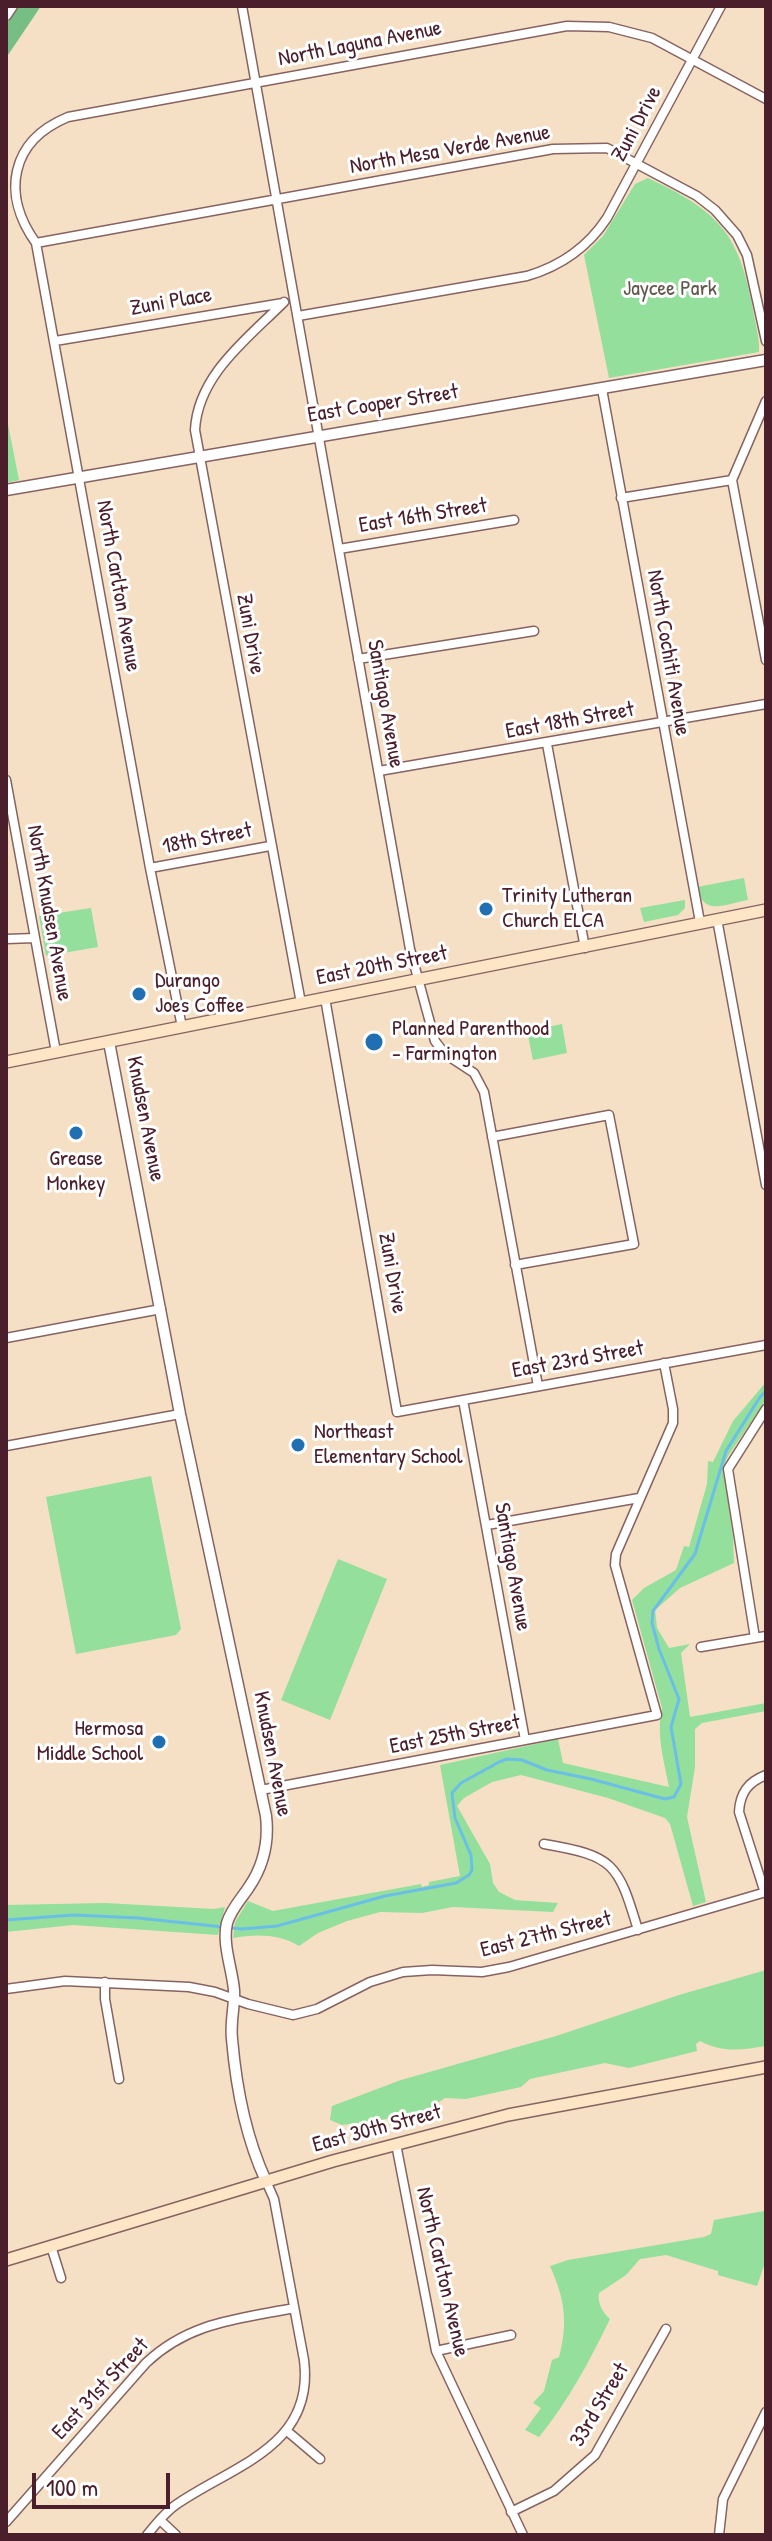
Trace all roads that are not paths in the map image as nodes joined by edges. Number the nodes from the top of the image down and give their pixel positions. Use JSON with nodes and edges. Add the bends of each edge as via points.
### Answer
{"nodes":[{"id":1,"x":12,"y":6,"type":"edge"},
{"id":2,"x":242,"y":6,"type":"edge"},
{"id":3,"x":721,"y":6,"type":"edge"},
{"id":4,"x":6,"y":15,"type":"edge"},
{"id":5,"x":693,"y":59,"type":"junction"},
{"id":6,"x":256,"y":82,"type":"junction"},
{"id":7,"x":766,"y":99,"type":"edge"},
{"id":8,"x":6,"y":163,"type":"edge"},
{"id":9,"x":636,"y":164,"type":"junction"},
{"id":10,"x":17,"y":166,"type":"junction"},
{"id":11,"x":276,"y":199,"type":"junction"},
{"id":12,"x":36,"y":243,"type":"junction"},
{"id":13,"x":295,"y":301,"type":"junction"},
{"id":14,"x":284,"y":302,"type":"junction"},
{"id":15,"x":298,"y":316,"type":"junction"},
{"id":16,"x":55,"y":341,"type":"junction"},
{"id":17,"x":766,"y":341,"type":"edge"},
{"id":18,"x":766,"y":360,"type":"edge"},
{"id":19,"x":602,"y":389,"type":"junction"},
{"id":20,"x":766,"y":401,"type":"edge"},
{"id":21,"x":318,"y":435,"type":"junction"},
{"id":22,"x":200,"y":455,"type":"junction"},
{"id":23,"x":80,"y":477,"type":"junction"},
{"id":24,"x":732,"y":480,"type":"junction"},
{"id":25,"x":6,"y":490,"type":"edge"},
{"id":26,"x":621,"y":498,"type":"junction"},
{"id":27,"x":514,"y":520,"type":"dead end"},
{"id":28,"x":339,"y":549,"type":"junction"},
{"id":29,"x":534,"y":631,"type":"dead end"},
{"id":30,"x":358,"y":659,"type":"junction"},
{"id":31,"x":766,"y":660,"type":"edge"},
{"id":32,"x":766,"y":704,"type":"edge"},
{"id":33,"x":662,"y":723,"type":"junction"},
{"id":34,"x":547,"y":744,"type":"junction"},
{"id":35,"x":379,"y":771,"type":"junction"},
{"id":36,"x":6,"y":780,"type":"edge"},
{"id":37,"x":270,"y":846,"type":"junction"},
{"id":38,"x":150,"y":868,"type":"junction"},
{"id":39,"x":766,"y":910,"type":"edge"},
{"id":40,"x":717,"y":919,"type":"junction"},
{"id":41,"x":700,"y":922,"type":"junction"},
{"id":42,"x":35,"y":938,"type":"junction"},
{"id":43,"x":6,"y":939,"type":"edge"},
{"id":44,"x":585,"y":948,"type":"junction"},
{"id":45,"x":419,"y":980,"type":"junction"},
{"id":46,"x":325,"y":998,"type":"junction"},
{"id":47,"x":301,"y":1003,"type":"junction"},
{"id":48,"x":182,"y":1027,"type":"junction"},
{"id":49,"x":109,"y":1042,"type":"junction"},
{"id":50,"x":56,"y":1052,"type":"junction"},
{"id":51,"x":6,"y":1062,"type":"edge"},
{"id":52,"x":492,"y":1137,"type":"junction"},
{"id":53,"x":766,"y":1185,"type":"edge"},
{"id":54,"x":515,"y":1265,"type":"junction"},
{"id":55,"x":161,"y":1309,"type":"junction"},
{"id":56,"x":6,"y":1338,"type":"edge"},
{"id":57,"x":766,"y":1345,"type":"edge"},
{"id":58,"x":664,"y":1363,"type":"junction"},
{"id":59,"x":538,"y":1386,"type":"junction"},
{"id":60,"x":463,"y":1400,"type":"junction"},
{"id":61,"x":766,"y":1409,"type":"edge"},
{"id":62,"x":397,"y":1412,"type":"joint"},
{"id":63,"x":180,"y":1414,"type":"junction"},
{"id":64,"x":6,"y":1446,"type":"edge"},
{"id":65,"x":639,"y":1498,"type":"junction"},
{"id":66,"x":487,"y":1525,"type":"junction"},
{"id":67,"x":766,"y":1636,"type":"edge"},
{"id":68,"x":755,"y":1638,"type":"junction"},
{"id":69,"x":701,"y":1647,"type":"dead end"},
{"id":70,"x":525,"y":1740,"type":"junction"},
{"id":71,"x":766,"y":1775,"type":"edge"},
{"id":72,"x":261,"y":1790,"type":"junction"},
{"id":73,"x":544,"y":1844,"type":"dead end"},
{"id":74,"x":765,"y":1892,"type":"edge"},
{"id":75,"x":638,"y":1930,"type":"junction"},
{"id":76,"x":105,"y":1982,"type":"junction"},
{"id":77,"x":6,"y":1989,"type":"edge"},
{"id":78,"x":234,"y":1999,"type":"junction"},
{"id":79,"x":766,"y":2067,"type":"edge"},
{"id":80,"x":119,"y":2079,"type":"dead end"},
{"id":81,"x":396,"y":2144,"type":"junction"},
{"id":82,"x":266,"y":2181,"type":"junction"},
{"id":83,"x":51,"y":2246,"type":"junction"},
{"id":84,"x":6,"y":2260,"type":"edge"},
{"id":85,"x":61,"y":2278,"type":"dead end"},
{"id":86,"x":294,"y":2308,"type":"junction"},
{"id":87,"x":666,"y":2329,"type":"dead end"},
{"id":88,"x":511,"y":2335,"type":"dead end"},
{"id":89,"x":436,"y":2351,"type":"junction"},
{"id":90,"x":766,"y":2412,"type":"edge"},
{"id":91,"x":287,"y":2431,"type":"junction"},
{"id":92,"x":320,"y":2459,"type":"dead end"},
{"id":93,"x":511,"y":2512,"type":"junction"},
{"id":94,"x":160,"y":2520,"type":"junction"},
{"id":95,"x":6,"y":2522,"type":"edge"},
{"id":96,"x":147,"y":2535,"type":"edge"},
{"id":97,"x":176,"y":2535,"type":"edge"},
{"id":98,"x":523,"y":2535,"type":"edge"},
{"id":99,"x":719,"y":2535,"type":"edge"}],
"edges":[{"from":1,"to":4,"type":"street"},
{"from":2,"to":6,"type":"street","name":"Santiago Avenue"},
{"from":3,"to":5,"type":"street","name":"Zuni Drive"},
{"from":5,"to":6,"type":"street","name":"North Laguna Avenue","via":[[623,30],[567,26]]},
{"from":5,"to":7,"type":"street","name":"North Laguna Avenue"},
{"from":5,"to":9,"type":"street","name":"Zuni Drive"},
{"from":6,"to":10,"type":"street","name":"North Laguna Avenue","via":[[68,117],[34,139]]},
{"from":6,"to":11,"type":"street","name":"Santiago Avenue"},
{"from":8,"to":10,"type":"street"},
{"from":9,"to":11,"type":"street","name":"North Mesa Verde Avenue","via":[[607,148],[553,149]]},
{"from":9,"to":15,"type":"street","name":"Zuni Drive","via":[[594,236],[552,268]]},
{"from":9,"to":17,"type":"street","name":"North Mesa Verde Avenue","via":[[707,203],[737,235],[750,263]]},
{"from":10,"to":12,"type":"street","name":"North Carlton Avenue","via":[[17,207]]},
{"from":11,"to":12,"type":"street","name":"North Mesa Verde Avenue"},
{"from":11,"to":13,"type":"street","name":"Santiago Avenue"},
{"from":12,"to":16,"type":"street","name":"North Carlton Avenue"},
{"from":13,"to":14,"type":"street","name":"Zuni Place"},
{"from":13,"to":15,"type":"street","name":"Santiago Avenue"},
{"from":14,"to":16,"type":"street","name":"Zuni Place"},
{"from":14,"to":22,"type":"street","name":"Zuni Drive","via":[[201,395],[195,430]]},
{"from":15,"to":21,"type":"street","name":"Santiago Avenue"},
{"from":16,"to":23,"type":"street","name":"North Carlton Avenue"},
{"from":18,"to":19,"type":"street","name":"East Cooper Street"},
{"from":19,"to":21,"type":"street","name":"East Cooper Street"},
{"from":19,"to":26,"type":"street","name":"North Cochiti Avenue"},
{"from":20,"to":24,"type":"street"},
{"from":21,"to":22,"type":"street","name":"East Cooper Street"},
{"from":21,"to":28,"type":"street","name":"Santiago Avenue"},
{"from":22,"to":23,"type":"street","name":"East Cooper Street"},
{"from":22,"to":37,"type":"street","name":"Zuni Drive"},
{"from":23,"to":25,"type":"street","name":"East Cooper Street"},
{"from":23,"to":38,"type":"street","name":"North Carlton Avenue"},
{"from":24,"to":26,"type":"street"},
{"from":24,"to":31,"type":"street"},
{"from":26,"to":33,"type":"street","name":"North Cochiti Avenue"},
{"from":27,"to":28,"type":"street","name":"East 16th Street"},
{"from":28,"to":30,"type":"street","name":"Santiago Avenue"},
{"from":29,"to":30,"type":"street"},
{"from":30,"to":35,"type":"street","name":"Santiago Avenue"},
{"from":32,"to":33,"type":"street","name":"East 18th Street"},
{"from":33,"to":34,"type":"street","name":"East 18th Street"},
{"from":33,"to":41,"type":"street","name":"North Cochiti Avenue"},
{"from":34,"to":35,"type":"street","name":"East 18th Street"},
{"from":34,"to":44,"type":"street"},
{"from":35,"to":45,"type":"street","name":"Santiago Avenue"},
{"from":36,"to":42,"type":"street","name":"North Knudsen Avenue"},
{"from":37,"to":38,"type":"street","name":"18th Street"},
{"from":37,"to":47,"type":"street","name":"Zuni Drive"},
{"from":38,"to":48,"type":"street","name":"North Carlton Avenue"},
{"from":39,"to":40,"type":"main road","name":"East 20th Street"},
{"from":40,"to":41,"type":"main road","name":"East 20th Street"},
{"from":40,"to":53,"type":"street"},
{"from":41,"to":44,"type":"main road","name":"East 20th Street"},
{"from":42,"to":43,"type":"street"},
{"from":42,"to":50,"type":"street","name":"North Knudsen Avenue"},
{"from":44,"to":45,"type":"main road","name":"East 20th Street"},
{"from":45,"to":46,"type":"main road","name":"East 20th Street"},
{"from":45,"to":52,"type":"street","name":"Santiago Avenue","via":[[435,1041],[481,1085]]},
{"from":46,"to":47,"type":"main road","name":"East 20th Street"},
{"from":46,"to":62,"type":"street","name":"Zuni Drive"},
{"from":47,"to":48,"type":"main road","name":"East 20th Street"},
{"from":48,"to":49,"type":"main road","name":"East 20th Street"},
{"from":49,"to":50,"type":"main road","name":"East 20th Street"},
{"from":49,"to":55,"type":"street","name":"Knudsen Avenue"},
{"from":50,"to":51,"type":"main road","name":"East 20th Street"},
{"from":52,"to":54,"type":"street","name":"Santiago Avenue"},
{"from":52,"to":54,"type":"street","via":[[609,1115],[634,1244]]},
{"from":54,"to":59,"type":"street","name":"Santiago Avenue"},
{"from":55,"to":56,"type":"street"},
{"from":55,"to":63,"type":"street","name":"Knudsen Avenue"},
{"from":57,"to":58,"type":"street","name":"East 23rd Street"},
{"from":58,"to":59,"type":"street","name":"East 23rd Street"},
{"from":58,"to":65,"type":"street","via":[[673,1423]]},
{"from":59,"to":60,"type":"street","name":"East 23rd Street"},
{"from":60,"to":62,"type":"street","name":"East 23rd Street"},
{"from":60,"to":66,"type":"street","name":"Santiago Avenue"},
{"from":61,"to":68,"type":"street","via":[[728,1469]]},
{"from":63,"to":64,"type":"street"},
{"from":63,"to":72,"type":"street","name":"Knudsen Avenue"},
{"from":65,"to":66,"type":"street"},
{"from":65,"to":70,"type":"street","name":"East 25th Street","via":[[615,1565],[657,1715]]},
{"from":66,"to":70,"type":"street","name":"Santiago Avenue"},
{"from":67,"to":68,"type":"street"},
{"from":68,"to":69,"type":"street"},
{"from":70,"to":72,"type":"street","name":"East 25th Street"},
{"from":71,"to":74,"type":"street","via":[[749,1785],[739,1812]]},
{"from":72,"to":78,"type":"street","name":"Knudsen Avenue","via":[[267,1826],[263,1860],[226,1926]]},
{"from":73,"to":75,"type":"street","via":[[598,1857],[615,1870]]},
{"from":74,"to":75,"type":"street","name":"East 27th Street"},
{"from":75,"to":78,"type":"street","name":"East 27th Street","via":[[482,1972],[403,1972],[293,2015]]},
{"from":76,"to":77,"type":"street","name":"East 27th Street","via":[[54,1981]]},
{"from":76,"to":78,"type":"street","name":"East 27th Street","via":[[189,1987]]},
{"from":76,"to":80,"type":"street"},
{"from":78,"to":82,"type":"street","name":"Knudsen Avenue","via":[[235,2062],[249,2137]]},
{"from":79,"to":81,"type":"main road","name":"East 30th Street","via":[[537,2108]]},
{"from":81,"to":82,"type":"main road","name":"East 30th Street"},
{"from":81,"to":89,"type":"street","name":"North Carlton Avenue"},
{"from":82,"to":83,"type":"main road","name":"East 30th Street"},
{"from":82,"to":86,"type":"street","name":"Knudsen Avenue"},
{"from":83,"to":84,"type":"main road","name":"East 30th Street"},
{"from":83,"to":85,"type":"street"},
{"from":86,"to":91,"type":"street","name":"Knudsen Avenue","via":[[306,2383],[299,2412]]},
{"from":86,"to":95,"type":"street","name":"East 31st Street","via":[[202,2327],[165,2346]]},
{"from":87,"to":93,"type":"street","name":"33rd Street","via":[[595,2455],[554,2491]]},
{"from":88,"to":89,"type":"street"},
{"from":89,"to":93,"type":"street","name":"North Carlton Avenue"},
{"from":90,"to":99,"type":"street","via":[[723,2499]]},
{"from":91,"to":92,"type":"street"},
{"from":91,"to":94,"type":"street","name":"Knudsen Avenue"},
{"from":93,"to":98,"type":"street","name":"North Carlton Avenue"},
{"from":94,"to":96,"type":"street","name":"Knudsen Avenue"},
{"from":94,"to":97,"type":"street"}]}
